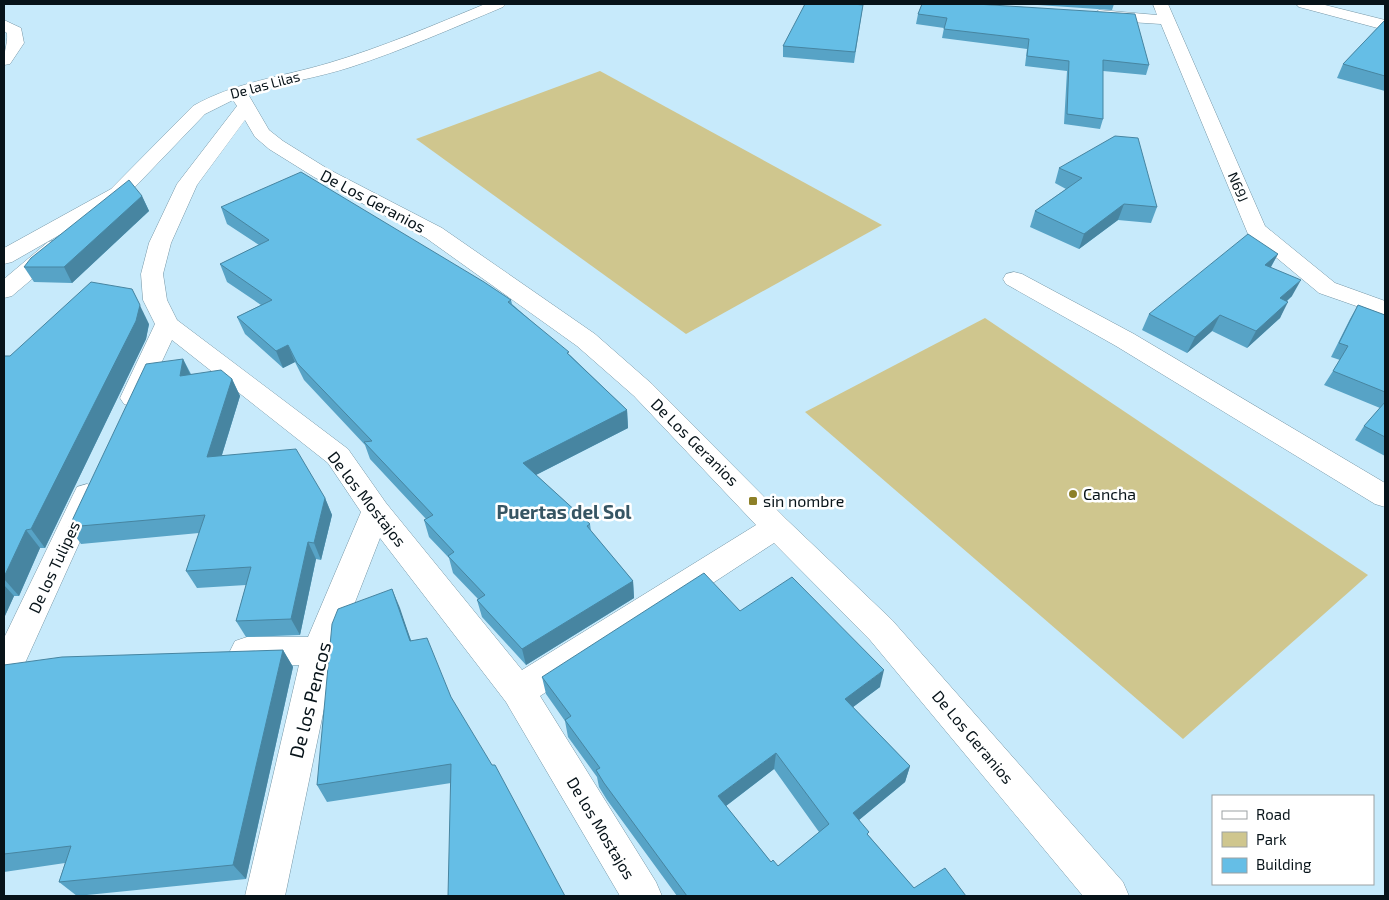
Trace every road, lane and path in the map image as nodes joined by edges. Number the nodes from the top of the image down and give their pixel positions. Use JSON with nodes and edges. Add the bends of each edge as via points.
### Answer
{"nodes":[{"id":1,"x":498,"y":4,"type":"edge"},
{"id":2,"x":1304,"y":4,"type":"edge"},
{"id":3,"x":1164,"y":12,"type":"edge"},
{"id":4,"x":1088,"y":14,"type":"edge"},
{"id":5,"x":4,"y":25,"type":"edge"},
{"id":6,"x":1385,"y":26,"type":"edge"},
{"id":7,"x":4,"y":60,"type":"edge"},
{"id":8,"x":242,"y":99,"type":"junction"},
{"id":9,"x":124,"y":190,"type":"junction"},
{"id":10,"x":4,"y":257,"type":"edge"},
{"id":11,"x":1014,"y":279,"type":"dead end"},
{"id":12,"x":4,"y":290,"type":"edge"},
{"id":13,"x":1385,"y":309,"type":"edge"},
{"id":14,"x":167,"y":324,"type":"junction"},
{"id":15,"x":120,"y":424,"type":"edge"},
{"id":16,"x":99,"y":469,"type":"edge"},
{"id":17,"x":1385,"y":496,"type":"edge"},
{"id":18,"x":376,"y":511,"type":"junction"},
{"id":19,"x":776,"y":527,"type":"junction"},
{"id":20,"x":319,"y":651,"type":"junction"},
{"id":21,"x":219,"y":652,"type":"edge"},
{"id":22,"x":42,"y":663,"type":"edge"},
{"id":23,"x":5,"y":670,"type":"edge"},
{"id":24,"x":518,"y":691,"type":"junction"},
{"id":25,"x":265,"y":896,"type":"edge"},
{"id":26,"x":642,"y":896,"type":"edge"},
{"id":27,"x":1109,"y":896,"type":"edge"}],
"edges":[{"from":1,"to":8,"type":"street","name":"De las Lilas","via":[[432,33]]},
{"from":2,"to":6,"type":"street"},
{"from":3,"to":4,"type":"street"},
{"from":3,"to":13,"type":"street","name":"N69J","via":[[1256,229],[1327,288]]},
{"from":5,"to":7,"type":"street","via":[[15,31],[16,43]]},
{"from":8,"to":9,"type":"street","name":"De las Lilas","via":[[199,110]]},
{"from":8,"to":14,"type":"street","name":"De los Mostajos","via":[[186,184],[160,243],[152,274],[155,300]]},
{"from":8,"to":19,"type":"street","name":"De Los Geranios","via":[[262,133],[295,158],[416,222],[586,340],[644,390]]},
{"from":9,"to":10,"type":"street"},
{"from":9,"to":12,"type":"street","name":"De las Lilas","via":[[92,220]]},
{"from":11,"to":17,"type":"street","via":[[1125,340]]},
{"from":14,"to":15,"type":"street"},
{"from":14,"to":18,"type":"street","name":"De los Mostajos","via":[[338,456]]},
{"from":16,"to":23,"type":"street","name":"De los Tulipes"},
{"from":18,"to":20,"type":"street","name":"De los Pencos"},
{"from":18,"to":24,"type":"street","name":"De los Mostajos"},
{"from":19,"to":24,"type":"street"},
{"from":19,"to":27,"type":"street","name":"De Los Geranios","via":[[881,630]]},
{"from":20,"to":21,"type":"street"},
{"from":20,"to":25,"type":"street","name":"De los Pencos"},
{"from":22,"to":23,"type":"street"},
{"from":24,"to":26,"type":"street","name":"De los Mostajos"}]}
